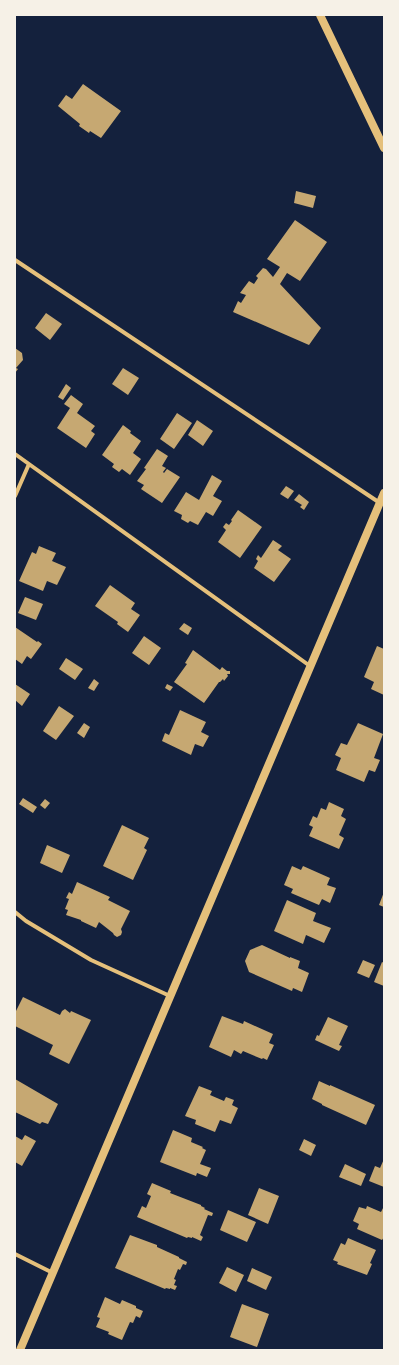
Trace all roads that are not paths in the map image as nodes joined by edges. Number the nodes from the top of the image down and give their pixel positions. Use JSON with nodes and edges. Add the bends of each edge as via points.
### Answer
{"nodes":[{"id":1,"x":320,"y":15,"type":"edge"},
{"id":2,"x":384,"y":148,"type":"edge"},
{"id":3,"x":15,"y":260,"type":"edge"},
{"id":4,"x":15,"y":454,"type":"edge"},
{"id":5,"x":29,"y":464,"type":"junction"},
{"id":6,"x":384,"y":492,"type":"edge"},
{"id":7,"x":15,"y":496,"type":"edge"},
{"id":8,"x":380,"y":503,"type":"junction"},
{"id":9,"x":311,"y":666,"type":"junction"},
{"id":10,"x":15,"y":912,"type":"edge"},
{"id":11,"x":170,"y":996,"type":"junction"},
{"id":12,"x":15,"y":1254,"type":"edge"},
{"id":13,"x":53,"y":1273,"type":"junction"},
{"id":14,"x":20,"y":1350,"type":"edge"}],
"edges":[{"from":1,"to":2,"type":"main road"},
{"from":3,"to":8,"type":"street"},
{"from":4,"to":5,"type":"street"},
{"from":5,"to":7,"type":"street"},
{"from":5,"to":9,"type":"street"},
{"from":6,"to":8,"type":"main road"},
{"from":8,"to":9,"type":"main road"},
{"from":9,"to":11,"type":"main road"},
{"from":10,"to":11,"type":"street","via":[[91,960]]},
{"from":11,"to":13,"type":"main road"},
{"from":12,"to":13,"type":"street"},
{"from":13,"to":14,"type":"main road"}]}
